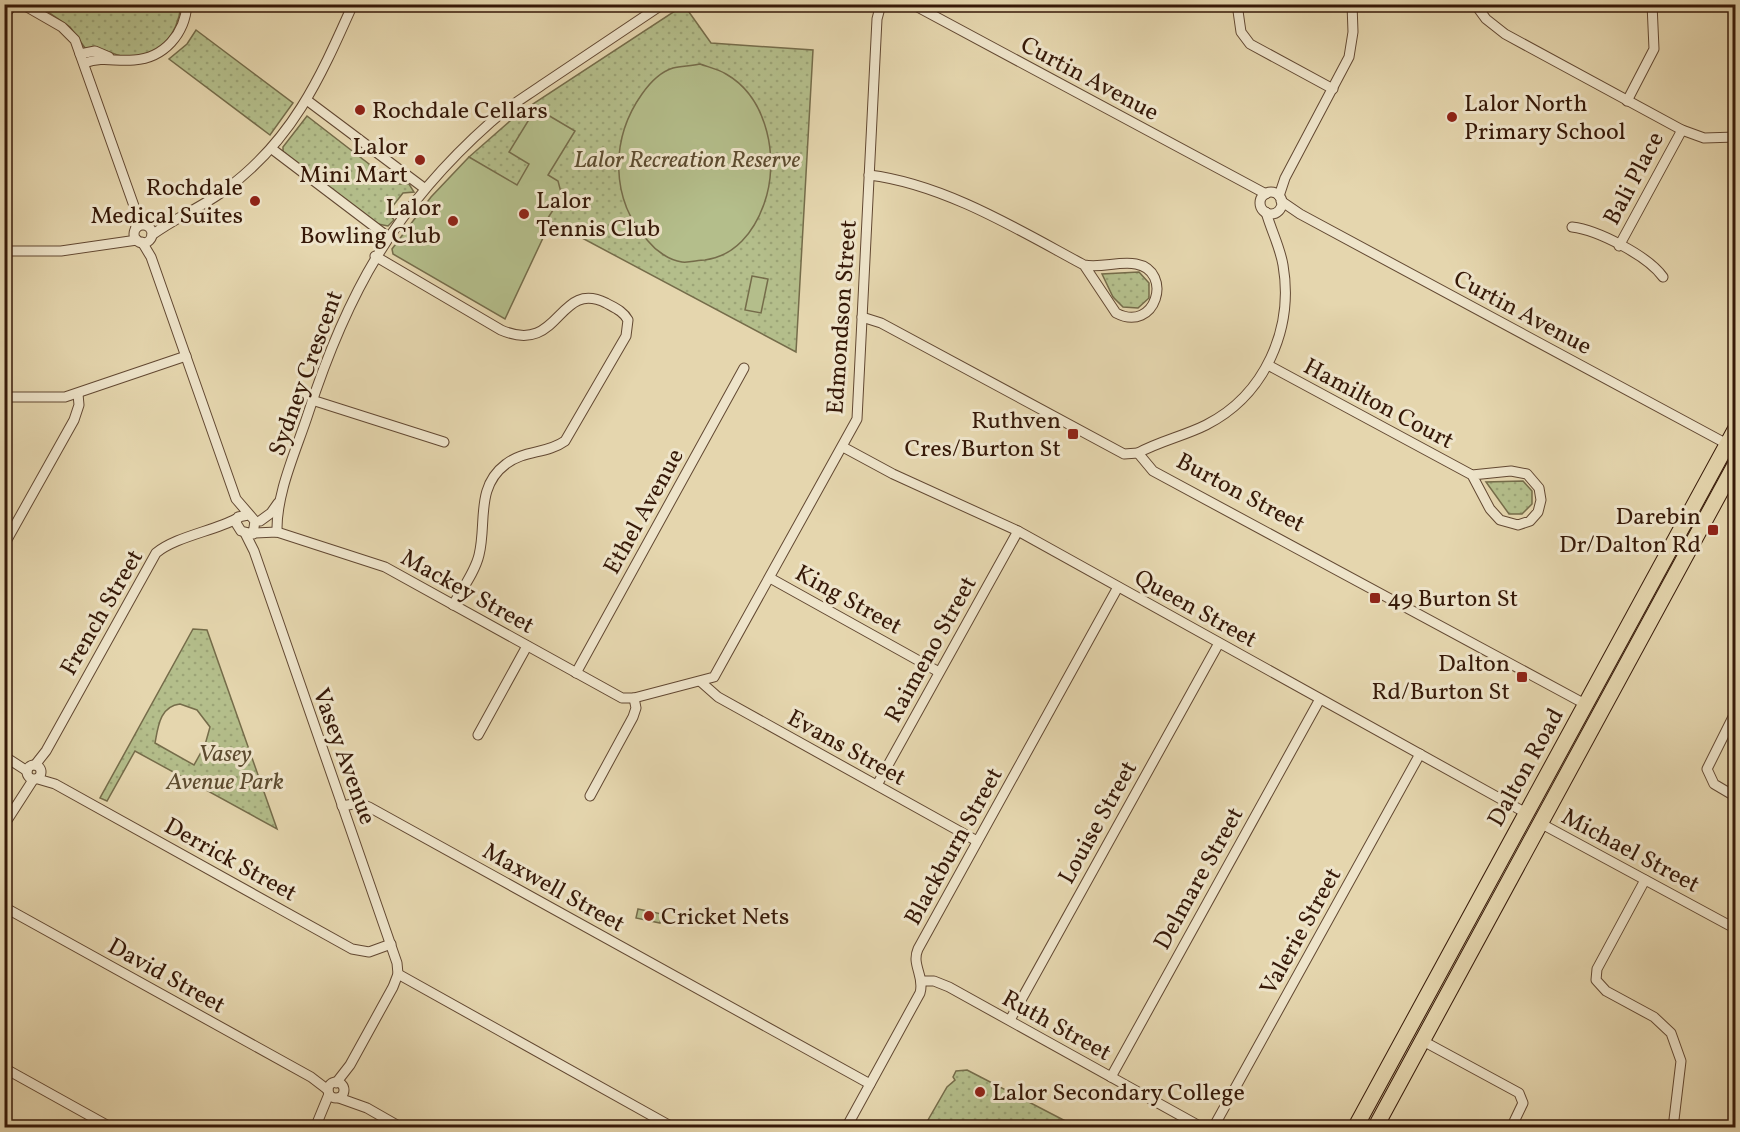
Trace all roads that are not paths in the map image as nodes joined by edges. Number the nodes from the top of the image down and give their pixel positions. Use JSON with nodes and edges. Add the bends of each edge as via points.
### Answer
{"nodes":[{"id":1,"x":20,"y":4,"type":"edge"},
{"id":2,"x":33,"y":4,"type":"edge"},
{"id":3,"x":187,"y":4,"type":"edge"},
{"id":4,"x":353,"y":4,"type":"edge"},
{"id":5,"x":663,"y":4,"type":"edge"},
{"id":6,"x":875,"y":4,"type":"edge"},
{"id":7,"x":880,"y":4,"type":"edge"},
{"id":8,"x":912,"y":4,"type":"edge"},
{"id":9,"x":1237,"y":4,"type":"edge"},
{"id":10,"x":1352,"y":4,"type":"edge"},
{"id":11,"x":1475,"y":4,"type":"edge"},
{"id":12,"x":1652,"y":4,"type":"edge"},
{"id":13,"x":10,"y":5,"type":"edge"},
{"id":14,"x":4,"y":13,"type":"edge"},
{"id":15,"x":43,"y":14,"type":"junction"},
{"id":16,"x":877,"y":19,"type":"junction"},
{"id":17,"x":82,"y":59,"type":"junction"},
{"id":18,"x":1332,"y":89,"type":"junction"},
{"id":19,"x":308,"y":101,"type":"junction"},
{"id":20,"x":1627,"y":101,"type":"junction"},
{"id":21,"x":1682,"y":130,"type":"junction"},
{"id":22,"x":1736,"y":137,"type":"edge"},
{"id":23,"x":272,"y":149,"type":"junction"},
{"id":24,"x":869,"y":175,"type":"junction"},
{"id":25,"x":424,"y":188,"type":"junction"},
{"id":26,"x":1273,"y":202,"type":"junction"},
{"id":27,"x":1572,"y":228,"type":"dead end"},
{"id":28,"x":143,"y":233,"type":"junction"},
{"id":29,"x":388,"y":237,"type":"junction"},
{"id":30,"x":1619,"y":246,"type":"junction"},
{"id":31,"x":4,"y":251,"type":"edge"},
{"id":32,"x":375,"y":256,"type":"junction"},
{"id":33,"x":1084,"y":265,"type":"junction"},
{"id":34,"x":1663,"y":277,"type":"dead end"},
{"id":35,"x":862,"y":317,"type":"junction"},
{"id":36,"x":186,"y":356,"type":"junction"},
{"id":37,"x":1268,"y":365,"type":"junction"},
{"id":38,"x":744,"y":368,"type":"dead end"},
{"id":39,"x":78,"y":394,"type":"junction"},
{"id":40,"x":4,"y":397,"type":"edge"},
{"id":41,"x":312,"y":400,"type":"junction"},
{"id":42,"x":1736,"y":428,"type":"edge"},
{"id":43,"x":444,"y":442,"type":"dead end"},
{"id":44,"x":1727,"y":444,"type":"junction"},
{"id":45,"x":843,"y":447,"type":"junction"},
{"id":46,"x":1138,"y":453,"type":"junction"},
{"id":47,"x":1736,"y":464,"type":"edge"},
{"id":48,"x":1472,"y":475,"type":"junction"},
{"id":49,"x":281,"y":498,"type":"junction"},
{"id":50,"x":247,"y":518,"type":"junction"},
{"id":51,"x":220,"y":527,"type":"junction"},
{"id":52,"x":1017,"y":531,"type":"junction"},
{"id":53,"x":248,"y":532,"type":"junction"},
{"id":54,"x":277,"y":532,"type":"junction"},
{"id":55,"x":4,"y":545,"type":"edge"},
{"id":56,"x":770,"y":578,"type":"junction"},
{"id":57,"x":1118,"y":587,"type":"junction"},
{"id":58,"x":453,"y":605,"type":"junction"},
{"id":59,"x":1219,"y":643,"type":"junction"},
{"id":60,"x":527,"y":646,"type":"junction"},
{"id":61,"x":939,"y":672,"type":"junction"},
{"id":62,"x":576,"y":673,"type":"junction"},
{"id":63,"x":701,"y":682,"type":"junction"},
{"id":64,"x":634,"y":698,"type":"junction"},
{"id":65,"x":1320,"y":699,"type":"junction"},
{"id":66,"x":1585,"y":704,"type":"junction"},
{"id":67,"x":1736,"y":711,"type":"edge"},
{"id":68,"x":1600,"y":713,"type":"junction"},
{"id":69,"x":478,"y":735,"type":"dead end"},
{"id":70,"x":1420,"y":754,"type":"junction"},
{"id":71,"x":8,"y":758,"type":"edge"},
{"id":72,"x":34,"y":772,"type":"junction"},
{"id":73,"x":877,"y":785,"type":"junction"},
{"id":74,"x":591,"y":796,"type":"dead end"},
{"id":75,"x":1736,"y":798,"type":"edge"},
{"id":76,"x":342,"y":806,"type":"junction"},
{"id":77,"x":1526,"y":813,"type":"junction"},
{"id":78,"x":1540,"y":823,"type":"junction"},
{"id":79,"x":4,"y":825,"type":"edge"},
{"id":80,"x":977,"y":841,"type":"junction"},
{"id":81,"x":1645,"y":880,"type":"junction"},
{"id":82,"x":4,"y":907,"type":"edge"},
{"id":83,"x":1736,"y":929,"type":"edge"},
{"id":84,"x":391,"y":944,"type":"junction"},
{"id":85,"x":398,"y":974,"type":"junction"},
{"id":86,"x":922,"y":981,"type":"junction"},
{"id":87,"x":1010,"y":1020,"type":"junction"},
{"id":88,"x":1423,"y":1041,"type":"junction"},
{"id":89,"x":4,"y":1068,"type":"edge"},
{"id":90,"x":1111,"y":1077,"type":"junction"},
{"id":91,"x":870,"y":1084,"type":"junction"},
{"id":92,"x":336,"y":1090,"type":"junction"},
{"id":93,"x":112,"y":1128,"type":"edge"},
{"id":94,"x":315,"y":1128,"type":"edge"},
{"id":95,"x":402,"y":1128,"type":"edge"},
{"id":96,"x":674,"y":1128,"type":"edge"},
{"id":97,"x":846,"y":1128,"type":"edge"},
{"id":98,"x":1203,"y":1128,"type":"edge"},
{"id":99,"x":1213,"y":1128,"type":"edge"},
{"id":100,"x":1355,"y":1128,"type":"edge"},
{"id":101,"x":1375,"y":1128,"type":"edge"},
{"id":102,"x":1511,"y":1128,"type":"edge"},
{"id":103,"x":1673,"y":1128,"type":"edge"}],
"edges":[{"from":1,"to":13,"type":"street"},
{"from":1,"to":15,"type":"street"},
{"from":2,"to":15,"type":"street"},
{"from":3,"to":17,"type":"street","via":[[181,30],[160,52],[137,60]]},
{"from":4,"to":19,"type":"street"},
{"from":5,"to":25,"type":"street","name":"Sydney Crescent","via":[[492,121]]},
{"from":6,"to":16,"type":"street","name":"Edmondson Street"},
{"from":7,"to":16,"type":"street","name":"Edmondson Street"},
{"from":8,"to":26,"type":"street","name":"Curtin Avenue"},
{"from":9,"to":18,"type":"street","via":[[1241,33],[1250,44]]},
{"from":10,"to":18,"type":"street","via":[[1349,57]]},
{"from":11,"to":20,"type":"street","via":[[1486,20],[1505,34]]},
{"from":12,"to":20,"type":"street","via":[[1653,49]]},
{"from":13,"to":14,"type":"street"},
{"from":15,"to":17,"type":"street","via":[[72,36]]},
{"from":16,"to":24,"type":"street","name":"Edmondson Street"},
{"from":17,"to":28,"type":"street"},
{"from":18,"to":26,"type":"street"},
{"from":19,"to":23,"type":"street"},
{"from":19,"to":25,"type":"street"},
{"from":20,"to":21,"type":"street"},
{"from":21,"to":22,"type":"street","via":[[1704,138]]},
{"from":21,"to":30,"type":"street","name":"Bali Place"},
{"from":23,"to":28,"type":"street","via":[[226,189],[168,224]]},
{"from":23,"to":29,"type":"street"},
{"from":24,"to":33,"type":"street","via":[[970,205]]},
{"from":24,"to":35,"type":"street","name":"Edmondson Street"},
{"from":25,"to":29,"type":"street","name":"Sydney Crescent"},
{"from":26,"to":37,"type":"street","via":[[1273,233],[1283,266],[1285,306],[1279,340]]},
{"from":26,"to":44,"type":"street","name":"Curtin Avenue"},
{"from":27,"to":30,"type":"street","name":"Bali Place","via":[[1588,230]]},
{"from":28,"to":31,"type":"street","via":[[118,242],[61,251]]},
{"from":28,"to":36,"type":"street"},
{"from":29,"to":32,"type":"street","name":"Sydney Crescent"},
{"from":30,"to":34,"type":"street","name":"Bali Place","via":[[1646,261]]},
{"from":32,"to":41,"type":"street","name":"Sydney Crescent","via":[[341,322]]},
{"from":32,"to":58,"type":"street","via":[[516,336],[546,330],[570,304],[583,298],[597,299],[620,311],[629,325],[566,441],[551,449],[516,457],[493,478],[483,504],[479,554]]},
{"from":33,"to":33,"type":"street","via":[[1144,267],[1156,280],[1154,303],[1138,316],[1116,313]]},
{"from":35,"to":45,"type":"street","name":"Edmondson Street","via":[[857,419]]},
{"from":35,"to":46,"type":"street","via":[[881,323],[1124,454]]},
{"from":36,"to":39,"type":"street"},
{"from":36,"to":50,"type":"street","via":[[236,499]]},
{"from":37,"to":46,"type":"street","via":[[1248,392],[1221,416]]},
{"from":37,"to":48,"type":"street","name":"Hamilton Court"},
{"from":38,"to":62,"type":"street","name":"Ethel Avenue"},
{"from":39,"to":40,"type":"street"},
{"from":39,"to":55,"type":"street","via":[[76,416]]},
{"from":41,"to":43,"type":"street"},
{"from":41,"to":49,"type":"street","name":"Sydney Crescent"},
{"from":42,"to":44,"type":"main road","name":"Dalton Road"},
{"from":44,"to":66,"type":"main road","name":"Dalton Road"},
{"from":45,"to":52,"type":"street","name":"Queen Street"},
{"from":45,"to":56,"type":"street","name":"Edmondson Street"},
{"from":46,"to":66,"type":"street","name":"Burton Street","via":[[1154,471]]},
{"from":47,"to":68,"type":"main road","name":"Dalton Road"},
{"from":48,"to":48,"type":"street","name":"Hamilton Court","via":[[1511,471],[1527,474],[1539,488],[1538,512],[1524,523],[1505,523],[1490,509]]},
{"from":49,"to":50,"type":"street","name":"Sydney Crescent","via":[[271,513]]},
{"from":49,"to":54,"type":"street","name":"Sydney Crescent"},
{"from":50,"to":51,"type":"street","name":"French Street"},
{"from":50,"to":53,"type":"street"},
{"from":50,"to":53,"type":"street","via":[[256,526]]},
{"from":50,"to":54,"type":"street","name":"Mackey Street"},
{"from":51,"to":53,"type":"street","name":"French Street"},
{"from":51,"to":72,"type":"street","name":"French Street","via":[[156,553]]},
{"from":52,"to":57,"type":"street","name":"Queen Street"},
{"from":52,"to":61,"type":"street","name":"Raimeno Street"},
{"from":53,"to":54,"type":"street","name":"Mackey Street"},
{"from":53,"to":76,"type":"street","name":"Vasey Avenue"},
{"from":54,"to":58,"type":"street","name":"Mackey Street","via":[[385,567]]},
{"from":56,"to":61,"type":"street","name":"King Street"},
{"from":56,"to":63,"type":"street","name":"Edmondson Street","via":[[717,674]]},
{"from":57,"to":59,"type":"street","name":"Queen Street"},
{"from":57,"to":80,"type":"street","name":"Blackburn Street"},
{"from":58,"to":60,"type":"street","name":"Mackey Street"},
{"from":59,"to":65,"type":"street","name":"Queen Street"},
{"from":59,"to":87,"type":"street","name":"Louise Street"},
{"from":60,"to":62,"type":"street","name":"Mackey Street"},
{"from":60,"to":69,"type":"street"},
{"from":61,"to":73,"type":"street","name":"Raimeno Street"},
{"from":62,"to":64,"type":"street","name":"Mackey Street","via":[[617,696]]},
{"from":63,"to":64,"type":"street","name":"Edmondson Street"},
{"from":63,"to":73,"type":"street","name":"Evans Street","via":[[718,698]]},
{"from":64,"to":74,"type":"street","via":[[633,717]]},
{"from":65,"to":70,"type":"street","name":"Queen Street"},
{"from":65,"to":90,"type":"street","name":"Delmare Street"},
{"from":66,"to":68,"type":"main road","name":"Burton Street"},
{"from":66,"to":77,"type":"main road","name":"Dalton Road"},
{"from":67,"to":75,"type":"street","via":[[1707,769],[1714,784]]},
{"from":68,"to":78,"type":"main road","name":"Dalton Road"},
{"from":70,"to":77,"type":"street","name":"Queen Street"},
{"from":70,"to":99,"type":"street","name":"Valerie Street"},
{"from":71,"to":72,"type":"street","name":"Derrick Street"},
{"from":72,"to":79,"type":"street","name":"French Street"},
{"from":72,"to":84,"type":"street","name":"Derrick Street","via":[[352,949],[369,952]]},
{"from":73,"to":80,"type":"street","name":"Evans Street"},
{"from":76,"to":84,"type":"street","name":"Vasey Avenue"},
{"from":76,"to":91,"type":"street","name":"Maxwell Street","via":[[359,803],[369,807]]},
{"from":77,"to":100,"type":"main road","name":"Dalton Road"},
{"from":78,"to":81,"type":"street","name":"Michael Street"},
{"from":78,"to":88,"type":"main road","name":"Dalton Road"},
{"from":80,"to":86,"type":"street","name":"Blackburn Street","via":[[916,952],[915,962]]},
{"from":81,"to":83,"type":"street","name":"Michael Street"},
{"from":81,"to":103,"type":"street","via":[[1597,969],[1596,980],[1606,991],[1659,1020],[1671,1033],[1681,1061]]},
{"from":82,"to":92,"type":"street","name":"David Street"},
{"from":84,"to":85,"type":"street","name":"Vasey Avenue"},
{"from":85,"to":92,"type":"street"},
{"from":85,"to":96,"type":"street"},
{"from":86,"to":87,"type":"street","name":"Ruth Street","via":[[949,987]]},
{"from":86,"to":91,"type":"street","via":[[917,999]]},
{"from":87,"to":90,"type":"street","name":"Ruth Street"},
{"from":88,"to":101,"type":"main road","name":"Dalton Road"},
{"from":88,"to":102,"type":"street","via":[[1519,1093],[1522,1102]]},
{"from":89,"to":93,"type":"street"},
{"from":90,"to":98,"type":"street","name":"Ruth Street"},
{"from":91,"to":97,"type":"street"},
{"from":92,"to":94,"type":"street"},
{"from":92,"to":95,"type":"street","name":"David Street"}]}
